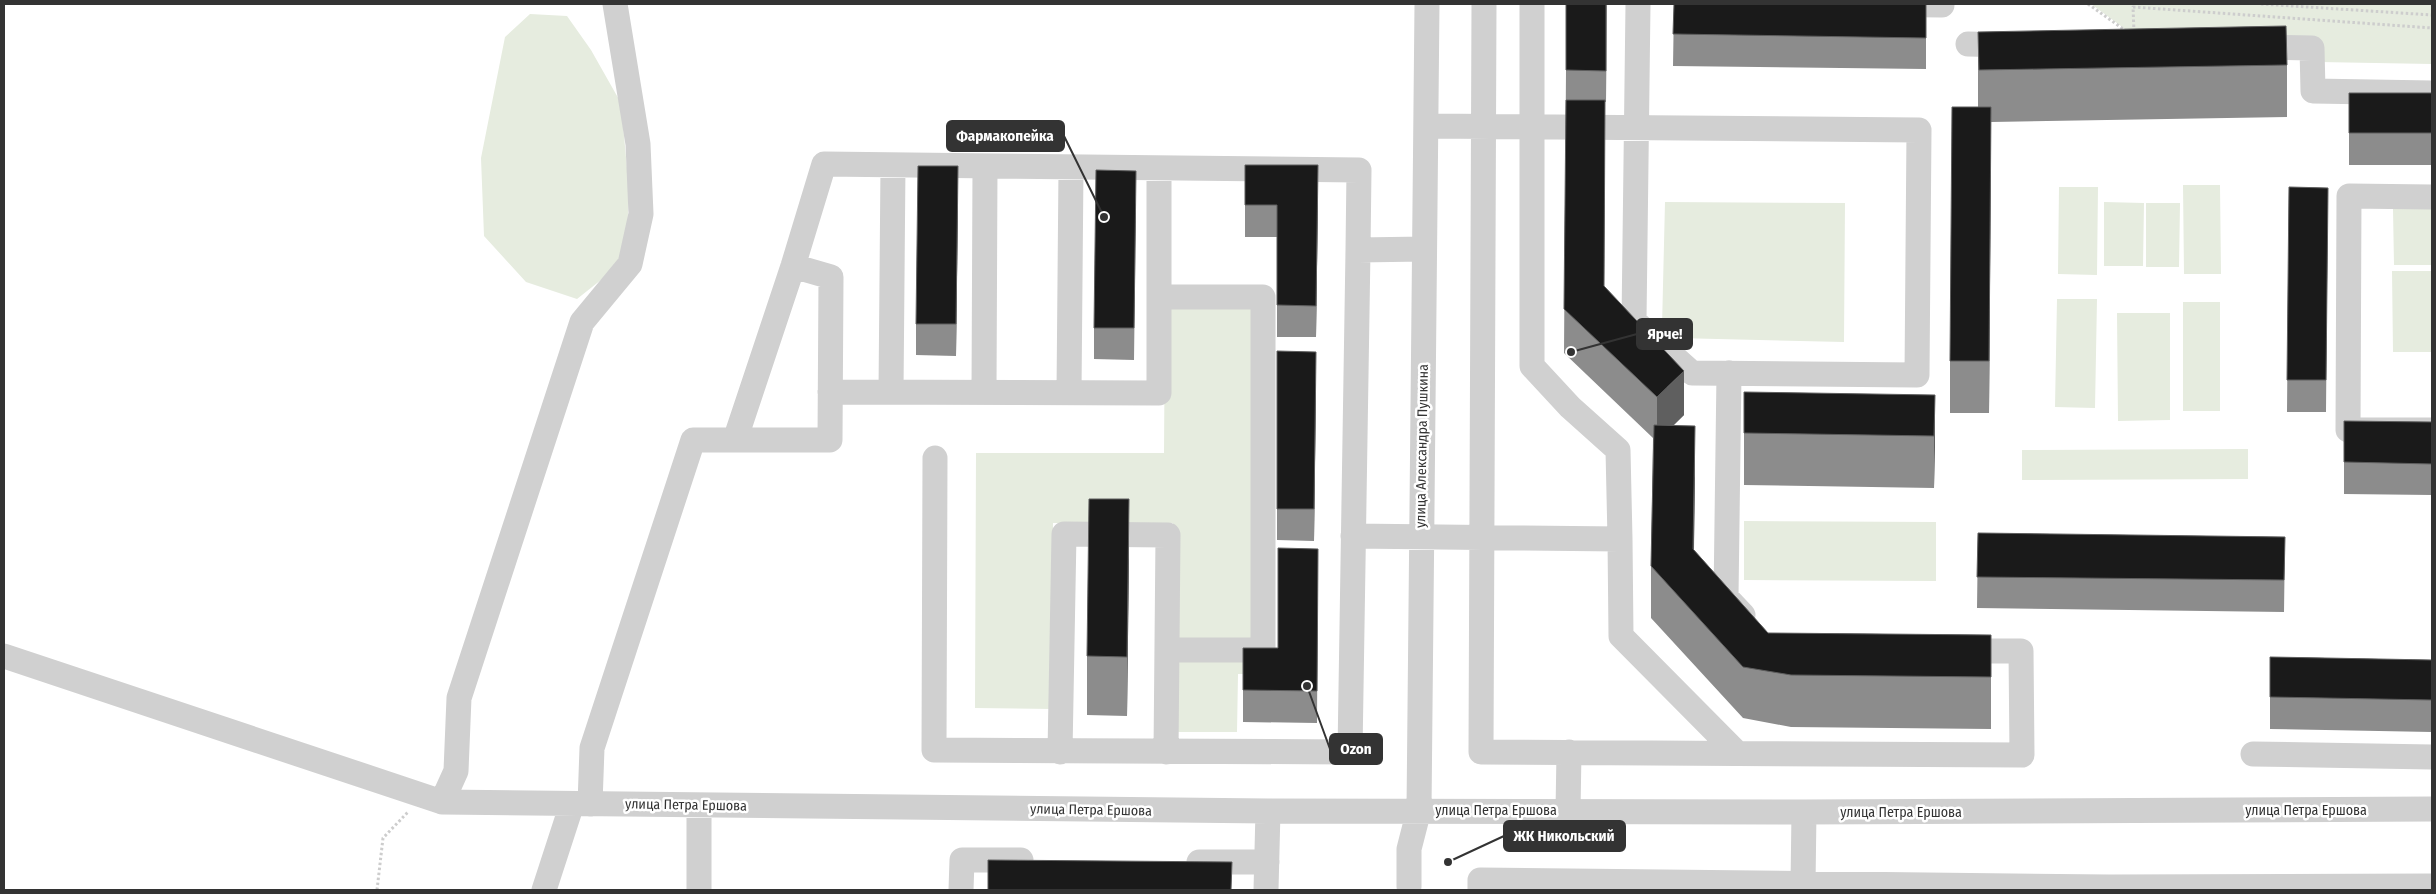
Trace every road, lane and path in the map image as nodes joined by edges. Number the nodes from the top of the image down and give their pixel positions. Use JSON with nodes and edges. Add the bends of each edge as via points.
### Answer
{"nodes":[{"id":1,"x":614,"y":4,"type":"edge"},
{"id":2,"x":1427,"y":4,"type":"edge"},
{"id":3,"x":1484,"y":4,"type":"edge"},
{"id":4,"x":1532,"y":4,"type":"edge"},
{"id":5,"x":1638,"y":4,"type":"edge"},
{"id":6,"x":1856,"y":4,"type":"edge"},
{"id":7,"x":2088,"y":4,"type":"edge"},
{"id":8,"x":2261,"y":4,"type":"edge"},
{"id":9,"x":1942,"y":5,"type":"edge"},
{"id":10,"x":2432,"y":15,"type":"edge"},
{"id":11,"x":2432,"y":28,"type":"edge"},
{"id":12,"x":1968,"y":44,"type":"dead end"},
{"id":13,"x":2037,"y":45,"type":"edge"},
{"id":14,"x":2234,"y":47,"type":"edge"},
{"id":15,"x":2432,"y":93,"type":"edge"},
{"id":16,"x":1426,"y":126,"type":"junction"},
{"id":17,"x":1483,"y":126,"type":"junction"},
{"id":18,"x":1532,"y":126,"type":"junction"},
{"id":19,"x":1637,"y":127,"type":"junction"},
{"id":20,"x":893,"y":165,"type":"junction"},
{"id":21,"x":985,"y":166,"type":"junction"},
{"id":22,"x":1071,"y":168,"type":"junction"},
{"id":23,"x":1159,"y":169,"type":"junction"},
{"id":24,"x":2432,"y":197,"type":"edge"},
{"id":25,"x":1424,"y":249,"type":"junction"},
{"id":26,"x":1358,"y":250,"type":"junction"},
{"id":27,"x":793,"y":266,"type":"junction"},
{"id":28,"x":1159,"y":296,"type":"junction"},
{"id":29,"x":1729,"y":373,"type":"junction"},
{"id":30,"x":830,"y":392,"type":"junction"},
{"id":31,"x":891,"y":392,"type":"junction"},
{"id":32,"x":984,"y":392,"type":"junction"},
{"id":33,"x":1069,"y":392,"type":"junction"},
{"id":34,"x":2432,"y":430,"type":"edge"},
{"id":35,"x":735,"y":440,"type":"junction"},
{"id":36,"x":934,"y":458,"type":"dead end"},
{"id":37,"x":1353,"y":536,"type":"junction"},
{"id":38,"x":1421,"y":536,"type":"junction"},
{"id":39,"x":1481,"y":538,"type":"junction"},
{"id":40,"x":1620,"y":539,"type":"junction"},
{"id":41,"x":1756,"y":629,"type":"edge"},
{"id":42,"x":1167,"y":650,"type":"junction"},
{"id":43,"x":1932,"y":650,"type":"edge"},
{"id":44,"x":4,"y":656,"type":"edge"},
{"id":45,"x":1060,"y":752,"type":"junction"},
{"id":46,"x":1166,"y":752,"type":"junction"},
{"id":47,"x":1569,"y":752,"type":"junction"},
{"id":48,"x":1737,"y":753,"type":"junction"},
{"id":49,"x":2253,"y":754,"type":"dead end"},
{"id":50,"x":2432,"y":757,"type":"edge"},
{"id":51,"x":442,"y":802,"type":"junction"},
{"id":52,"x":574,"y":804,"type":"junction"},
{"id":53,"x":699,"y":806,"type":"junction"},
{"id":54,"x":2432,"y":809,"type":"edge"},
{"id":55,"x":411,"y":810,"type":"dead end"},
{"id":56,"x":1419,"y":810,"type":"junction"},
{"id":57,"x":1268,"y":811,"type":"junction"},
{"id":58,"x":1568,"y":811,"type":"junction"},
{"id":59,"x":1804,"y":812,"type":"junction"},
{"id":60,"x":1040,"y":861,"type":"edge"},
{"id":61,"x":1178,"y":862,"type":"edge"},
{"id":62,"x":1267,"y":862,"type":"junction"},
{"id":63,"x":1803,"y":885,"type":"junction"},
{"id":64,"x":2432,"y":886,"type":"edge"},
{"id":65,"x":1409,"y":887,"type":"dead end"},
{"id":66,"x":2109,"y":889,"type":"edge"},
{"id":67,"x":377,"y":890,"type":"edge"},
{"id":68,"x":544,"y":890,"type":"edge"},
{"id":69,"x":699,"y":890,"type":"edge"},
{"id":70,"x":961,"y":890,"type":"edge"},
{"id":71,"x":1266,"y":890,"type":"edge"},
{"id":72,"x":1480,"y":890,"type":"edge"}],
"edges":[{"from":1,"to":51,"type":"street","via":[[638,144],[641,214],[630,264],[582,322],[459,698],[456,771]]},
{"from":2,"to":16,"type":"street","name":"улица Александра Пушкина"},
{"from":3,"to":17,"type":"street"},
{"from":4,"to":18,"type":"street"},
{"from":5,"to":19,"type":"street"},
{"from":6,"to":9,"type":"street"},
{"from":7,"to":11,"type":"path","via":[[2129,33],[2134,33],[2133,7]]},
{"from":8,"to":10,"type":"path"},
{"from":12,"to":13,"type":"street"},
{"from":14,"to":15,"type":"street","via":[[2312,48],[2312,91]]},
{"from":16,"to":17,"type":"street"},
{"from":16,"to":25,"type":"street","name":"улица Александра Пушкина"},
{"from":17,"to":18,"type":"street"},
{"from":17,"to":39,"type":"street"},
{"from":18,"to":19,"type":"street"},
{"from":18,"to":40,"type":"street","via":[[1532,366],[1618,450]]},
{"from":19,"to":29,"type":"street","via":[[1634,321],[1692,373]]},
{"from":19,"to":29,"type":"street","via":[[1919,130],[1917,375]]},
{"from":20,"to":21,"type":"street"},
{"from":20,"to":27,"type":"street","via":[[824,164]]},
{"from":20,"to":31,"type":"street"},
{"from":21,"to":22,"type":"street"},
{"from":21,"to":32,"type":"street"},
{"from":22,"to":23,"type":"street"},
{"from":22,"to":33,"type":"street"},
{"from":23,"to":26,"type":"street","via":[[1359,170]]},
{"from":23,"to":28,"type":"street"},
{"from":24,"to":34,"type":"street","via":[[2350,196],[2348,420],[2348,430]]},
{"from":25,"to":26,"type":"street"},
{"from":25,"to":38,"type":"street","name":"улица Александра Пушкина"},
{"from":26,"to":37,"type":"street"},
{"from":27,"to":30,"type":"street","via":[[832,277]]},
{"from":27,"to":35,"type":"street"},
{"from":28,"to":33,"type":"street","via":[[1159,393]]},
{"from":28,"to":42,"type":"street","via":[[1263,296],[1263,650]]},
{"from":29,"to":41,"type":"street","via":[[1726,597]]},
{"from":30,"to":31,"type":"street"},
{"from":30,"to":35,"type":"street","via":[[830,440]]},
{"from":31,"to":32,"type":"street"},
{"from":32,"to":33,"type":"street"},
{"from":35,"to":52,"type":"street","via":[[693,440]]},
{"from":36,"to":45,"type":"street","via":[[934,750]]},
{"from":37,"to":38,"type":"street"},
{"from":37,"to":46,"type":"street","via":[[1350,752]]},
{"from":38,"to":39,"type":"street"},
{"from":38,"to":56,"type":"street","name":"улица Александра Пушкина"},
{"from":39,"to":40,"type":"street"},
{"from":39,"to":47,"type":"street","via":[[1481,752]]},
{"from":40,"to":48,"type":"street","via":[[1621,636]]},
{"from":42,"to":45,"type":"street","via":[[1168,535],[1064,534]]},
{"from":42,"to":46,"type":"street"},
{"from":43,"to":48,"type":"street","via":[[2021,651],[2022,755]]},
{"from":44,"to":51,"type":"street","name":"улица Петра Ершова"},
{"from":45,"to":46,"type":"street"},
{"from":47,"to":48,"type":"street"},
{"from":47,"to":58,"type":"street"},
{"from":49,"to":50,"type":"street"},
{"from":51,"to":52,"type":"street","name":"улица Петра Ершова"},
{"from":52,"to":53,"type":"street","name":"улица Петра Ершова"},
{"from":52,"to":68,"type":"street"},
{"from":53,"to":57,"type":"street","name":"улица Петра Ершова"},
{"from":53,"to":69,"type":"street"},
{"from":54,"to":59,"type":"street","name":"улица Петра Ершова"},
{"from":55,"to":67,"type":"path","via":[[383,838]]},
{"from":56,"to":57,"type":"street","name":"улица Петра Ершова"},
{"from":56,"to":58,"type":"street","name":"улица Петра Ершова"},
{"from":56,"to":65,"type":"street","name":"улица Александра Пушкина","via":[[1409,848]]},
{"from":57,"to":62,"type":"street"},
{"from":58,"to":59,"type":"street","name":"улица Петра Ершова"},
{"from":59,"to":63,"type":"street"},
{"from":60,"to":70,"type":"street","via":[[962,860]]},
{"from":61,"to":62,"type":"street"},
{"from":62,"to":71,"type":"street"},
{"from":63,"to":66,"type":"street"},
{"from":63,"to":72,"type":"street","via":[[1480,880]]},
{"from":64,"to":66,"type":"street"}]}
